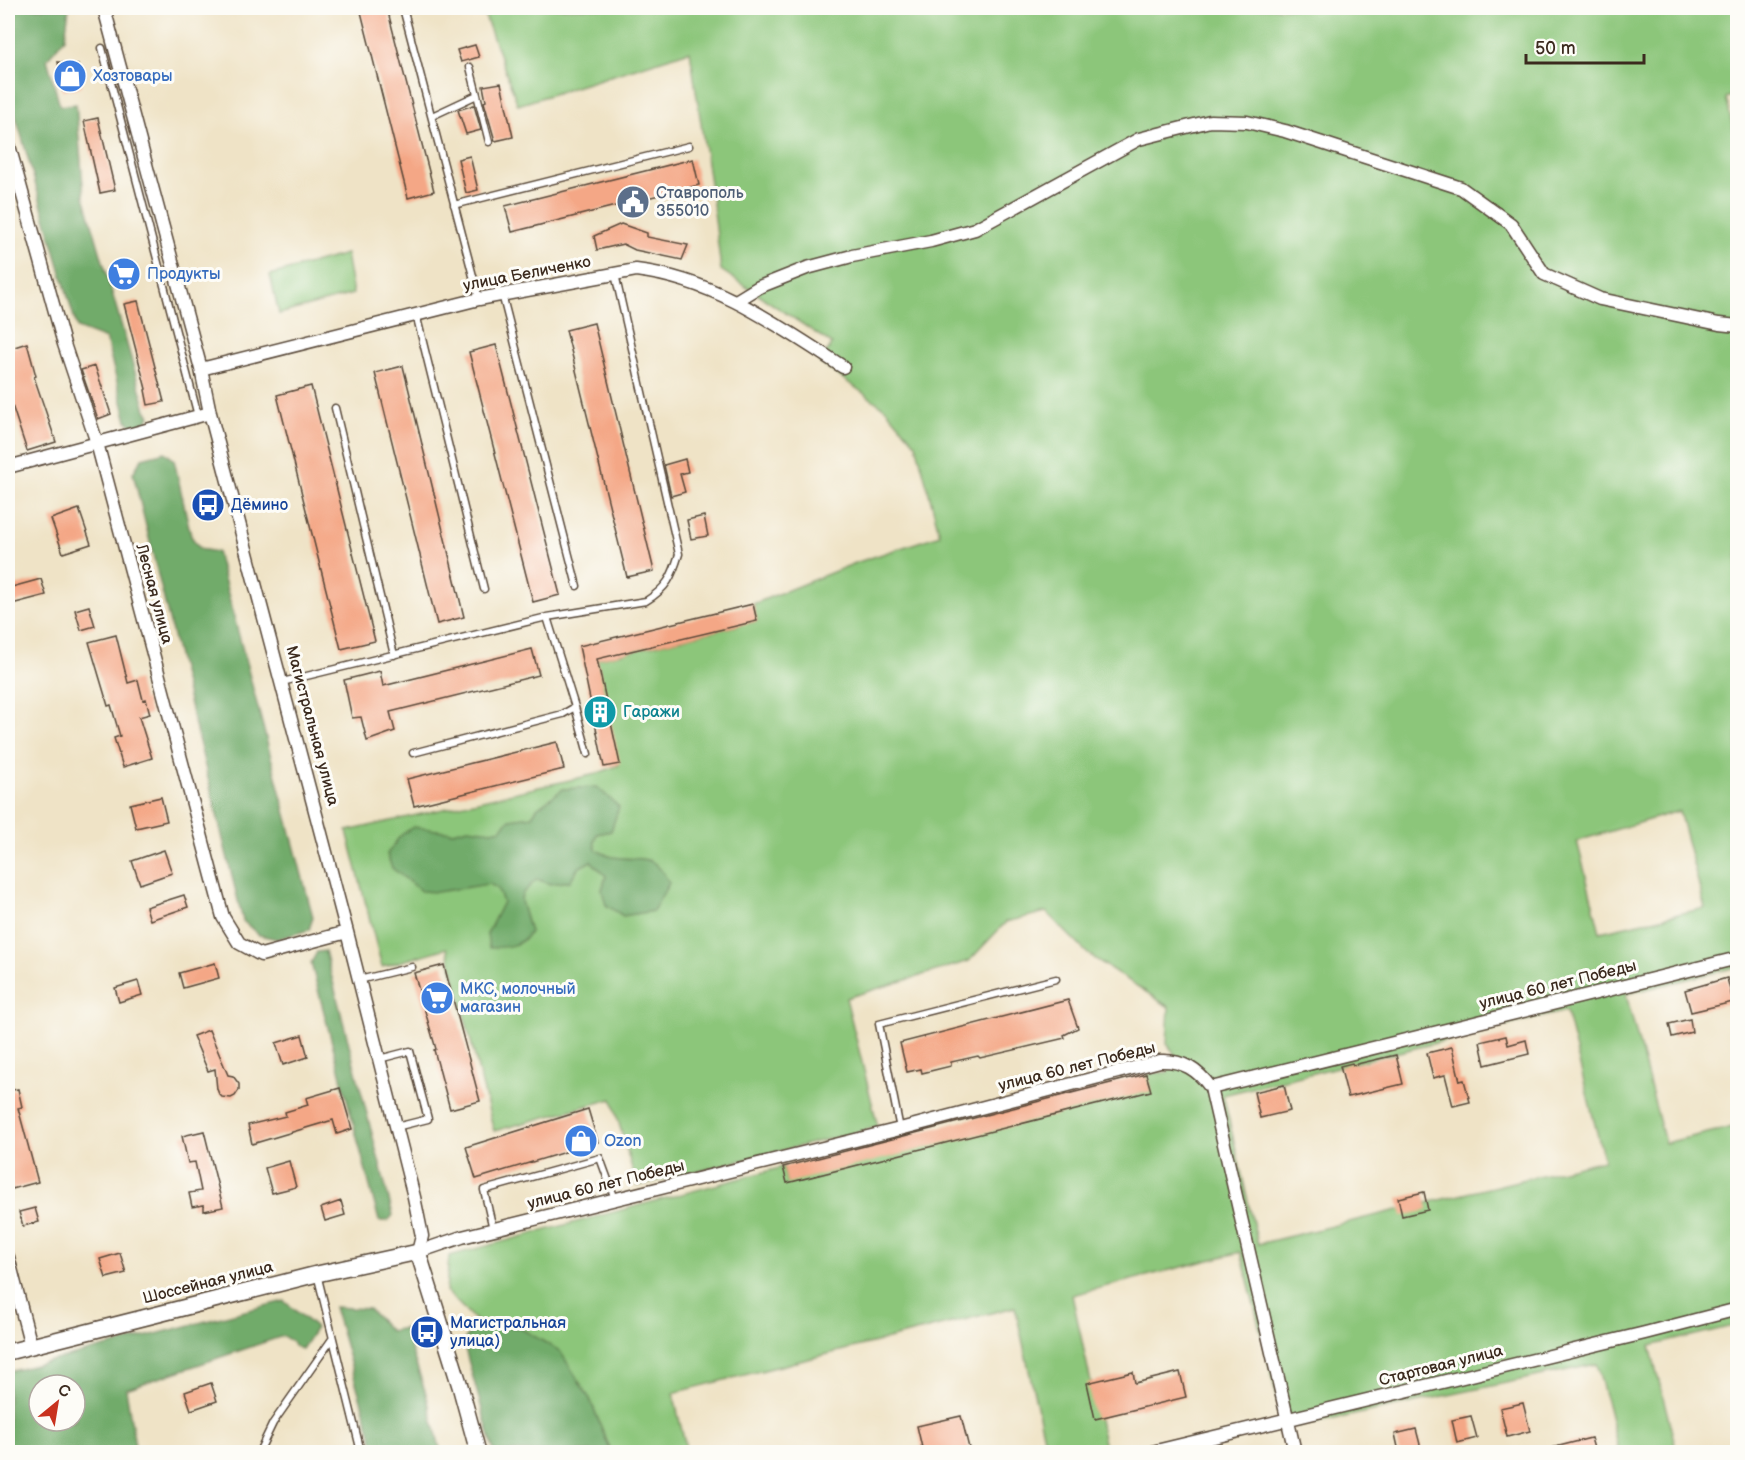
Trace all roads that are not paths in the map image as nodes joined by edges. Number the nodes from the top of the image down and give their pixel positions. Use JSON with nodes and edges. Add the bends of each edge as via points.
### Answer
{"nodes":[{"id":1,"x":104,"y":8,"type":"edge"},
{"id":2,"x":403,"y":8,"type":"edge"},
{"id":3,"x":102,"y":48,"type":"dead end"},
{"id":4,"x":470,"y":67,"type":"dead end"},
{"id":5,"x":477,"y":95,"type":"junction"},
{"id":6,"x":432,"y":116,"type":"junction"},
{"id":7,"x":8,"y":142,"type":"edge"},
{"id":8,"x":489,"y":142,"type":"dead end"},
{"id":9,"x":689,"y":146,"type":"dead end"},
{"id":10,"x":454,"y":205,"type":"junction"},
{"id":11,"x":615,"y":274,"type":"junction"},
{"id":12,"x":502,"y":294,"type":"junction"},
{"id":13,"x":479,"y":298,"type":"junction"},
{"id":14,"x":736,"y":301,"type":"junction"},
{"id":15,"x":416,"y":314,"type":"junction"},
{"id":16,"x":1737,"y":326,"type":"edge"},
{"id":17,"x":843,"y":367,"type":"dead end"},
{"id":18,"x":201,"y":369,"type":"junction"},
{"id":19,"x":334,"y":408,"type":"dead end"},
{"id":20,"x":204,"y":414,"type":"junction"},
{"id":21,"x":97,"y":443,"type":"junction"},
{"id":22,"x":8,"y":467,"type":"edge"},
{"id":23,"x":577,"y":586,"type":"dead end"},
{"id":24,"x":484,"y":589,"type":"dead end"},
{"id":25,"x":547,"y":617,"type":"junction"},
{"id":26,"x":394,"y":655,"type":"junction"},
{"id":27,"x":282,"y":682,"type":"junction"},
{"id":28,"x":575,"y":707,"type":"junction"},
{"id":29,"x":413,"y":753,"type":"dead end"},
{"id":30,"x":588,"y":754,"type":"dead end"},
{"id":31,"x":347,"y":932,"type":"junction"},
{"id":32,"x":1737,"y":958,"type":"edge"},
{"id":33,"x":412,"y":967,"type":"dead end"},
{"id":34,"x":1056,"y":979,"type":"dead end"},
{"id":35,"x":359,"y":980,"type":"junction"},
{"id":36,"x":379,"y":1059,"type":"junction"},
{"id":37,"x":1211,"y":1088,"type":"junction"},
{"id":38,"x":396,"y":1127,"type":"junction"},
{"id":39,"x":900,"y":1129,"type":"junction"},
{"id":40,"x":615,"y":1199,"type":"junction"},
{"id":41,"x":493,"y":1229,"type":"junction"},
{"id":42,"x":418,"y":1252,"type":"junction"},
{"id":43,"x":8,"y":1257,"type":"edge"},
{"id":44,"x":317,"y":1274,"type":"junction"},
{"id":45,"x":1737,"y":1310,"type":"edge"},
{"id":46,"x":332,"y":1340,"type":"junction"},
{"id":47,"x":31,"y":1346,"type":"junction"},
{"id":48,"x":8,"y":1352,"type":"edge"},
{"id":49,"x":1288,"y":1420,"type":"junction"},
{"id":50,"x":260,"y":1452,"type":"edge"},
{"id":51,"x":361,"y":1452,"type":"edge"},
{"id":52,"x":478,"y":1452,"type":"edge"},
{"id":53,"x":1152,"y":1452,"type":"edge"},
{"id":54,"x":1294,"y":1452,"type":"edge"}],
"edges":[{"from":1,"to":18,"type":"street","name":"Магистральная улица"},
{"from":2,"to":6,"type":"lane"},
{"from":3,"to":20,"type":"lane"},
{"from":4,"to":5,"type":"lane"},
{"from":5,"to":6,"type":"lane"},
{"from":5,"to":8,"type":"lane"},
{"from":6,"to":10,"type":"lane"},
{"from":7,"to":21,"type":"street","name":"Лесная улица","via":[[64,344]]},
{"from":9,"to":10,"type":"lane"},
{"from":10,"to":13,"type":"lane"},
{"from":11,"to":12,"type":"street","name":"улица Беличенко"},
{"from":11,"to":14,"type":"street","name":"улица Беличенко","via":[[636,270],[656,273]]},
{"from":11,"to":25,"type":"lane","via":[[679,554],[672,577],[646,602]]},
{"from":12,"to":13,"type":"street","name":"улица Беличенко"},
{"from":12,"to":23,"type":"lane"},
{"from":13,"to":15,"type":"street","name":"улица Беличенко"},
{"from":14,"to":16,"type":"street","via":[[759,287],[807,268],[975,229],[1139,139],[1210,121],[1247,122],[1285,131],[1461,188],[1511,224],[1544,274],[1600,299]]},
{"from":14,"to":17,"type":"street","name":"улица Беличенко"},
{"from":15,"to":18,"type":"street","name":"улица Беличенко"},
{"from":15,"to":24,"type":"lane"},
{"from":18,"to":20,"type":"street","name":"Магистральная улица"},
{"from":19,"to":26,"type":"lane"},
{"from":20,"to":21,"type":"street"},
{"from":20,"to":27,"type":"street","name":"Магистральная улица"},
{"from":21,"to":22,"type":"street"},
{"from":21,"to":31,"type":"street","name":"Лесная улица","via":[[223,917],[239,943],[261,955]]},
{"from":25,"to":26,"type":"lane"},
{"from":25,"to":28,"type":"lane"},
{"from":26,"to":27,"type":"lane"},
{"from":27,"to":31,"type":"street","name":"Магистральная улица"},
{"from":28,"to":29,"type":"lane","via":[[563,714]]},
{"from":28,"to":30,"type":"lane"},
{"from":31,"to":35,"type":"street","name":"Магистральная улица"},
{"from":32,"to":37,"type":"street","name":"улица 60 лет Победы"},
{"from":33,"to":35,"type":"lane"},
{"from":34,"to":39,"type":"lane","via":[[879,1024]]},
{"from":35,"to":36,"type":"street","name":"Магистральная улица"},
{"from":36,"to":38,"type":"street","name":"Магистральная улица"},
{"from":36,"to":38,"type":"lane","via":[[410,1051],[428,1119]]},
{"from":37,"to":39,"type":"street","name":"улица 60 лет Победы","via":[[1202,1076],[1185,1065],[1160,1061]]},
{"from":37,"to":49,"type":"street"},
{"from":38,"to":42,"type":"street","name":"Магистральная улица","via":[[422,1236]]},
{"from":39,"to":40,"type":"street","name":"улица 60 лет Победы"},
{"from":40,"to":41,"type":"street","name":"улица 60 лет Победы"},
{"from":40,"to":41,"type":"lane","via":[[600,1158],[484,1190]]},
{"from":41,"to":42,"type":"street","name":"улица 60 лет Победы"},
{"from":42,"to":44,"type":"street","name":"Шоссейная улица"},
{"from":42,"to":52,"type":"street","name":"Магистральная улица"},
{"from":43,"to":47,"type":"street"},
{"from":44,"to":46,"type":"lane"},
{"from":44,"to":47,"type":"street","name":"Шоссейная улица"},
{"from":45,"to":49,"type":"street","name":"Стартовая улица"},
{"from":46,"to":50,"type":"lane","via":[[273,1424]]},
{"from":46,"to":51,"type":"lane"},
{"from":47,"to":48,"type":"street","name":"Шоссейная улица"},
{"from":49,"to":53,"type":"street","name":"Стартовая улица"},
{"from":49,"to":54,"type":"street"}]}
